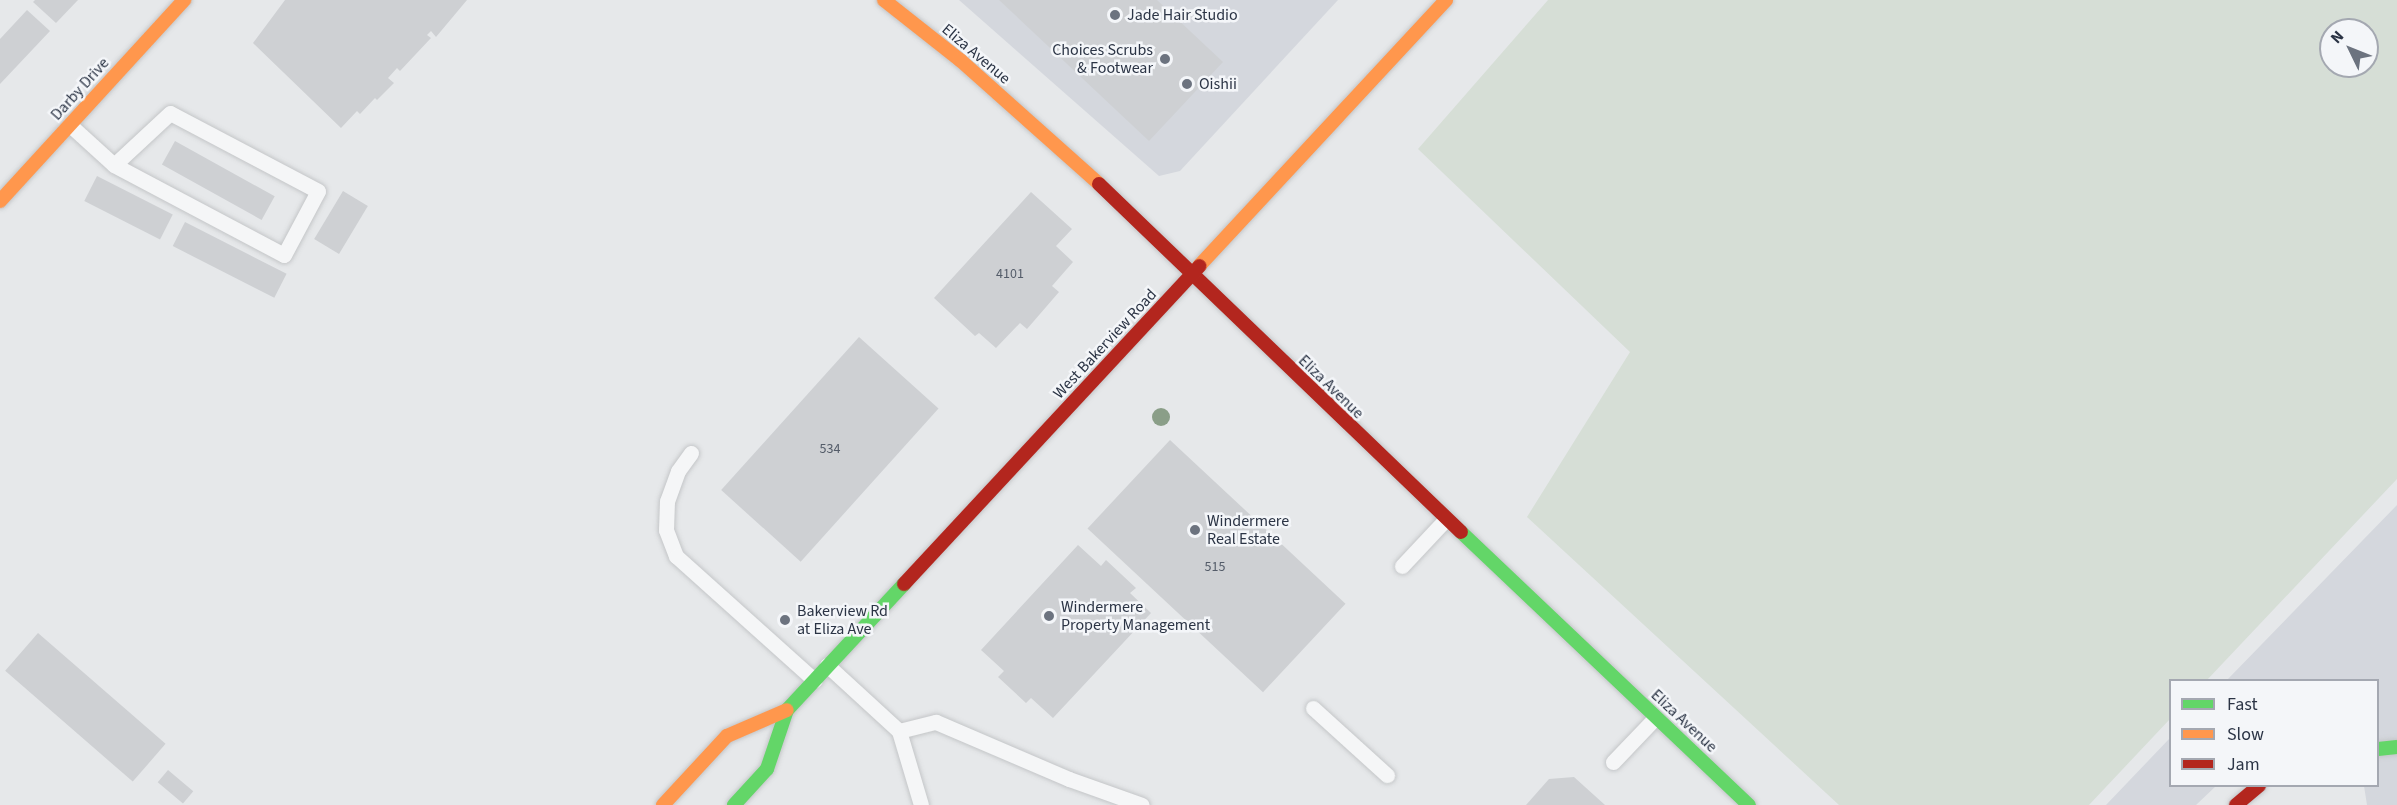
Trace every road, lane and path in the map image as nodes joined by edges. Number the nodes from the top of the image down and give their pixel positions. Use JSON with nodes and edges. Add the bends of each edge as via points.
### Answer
{"nodes":[{"id":1,"x":184,"y":0,"type":"edge"},
{"id":2,"x":884,"y":0,"type":"edge"},
{"id":3,"x":1446,"y":0,"type":"edge"},
{"id":4,"x":70,"y":125,"type":"junction"},
{"id":5,"x":114,"y":165,"type":"junction"},
{"id":6,"x":0,"y":201,"type":"edge"},
{"id":7,"x":1191,"y":276,"type":"junction"},
{"id":8,"x":691,"y":453,"type":"dead end"},
{"id":9,"x":1446,"y":519,"type":"junction"},
{"id":10,"x":1402,"y":566,"type":"dead end"},
{"id":11,"x":827,"y":665,"type":"junction"},
{"id":12,"x":814,"y":680,"type":"junction"},
{"id":13,"x":1313,"y":708,"type":"dead end"},
{"id":14,"x":787,"y":710,"type":"junction"},
{"id":15,"x":1655,"y":718,"type":"junction"},
{"id":16,"x":899,"y":730,"type":"junction"},
{"id":17,"x":2397,"y":747,"type":"edge"},
{"id":18,"x":2379,"y":749,"type":"edge"},
{"id":19,"x":1613,"y":762,"type":"dead end"},
{"id":20,"x":1386,"y":775,"type":"dead end"},
{"id":21,"x":2258,"y":787,"type":"edge"},
{"id":22,"x":663,"y":805,"type":"edge"},
{"id":23,"x":735,"y":805,"type":"edge"},
{"id":24,"x":921,"y":805,"type":"edge"},
{"id":25,"x":1142,"y":805,"type":"edge"},
{"id":26,"x":1749,"y":805,"type":"edge"},
{"id":27,"x":2236,"y":805,"type":"edge"}],
"edges":[{"from":1,"to":4,"type":"street","name":"Darby Drive"},
{"from":2,"to":7,"type":"street","name":"Eliza Avenue","via":[[1006,100],[1137,219]]},
{"from":3,"to":7,"type":"street","name":"West Bakerview Road"},
{"from":4,"to":5,"type":"lane"},
{"from":4,"to":6,"type":"street","name":"Darby Drive"},
{"from":5,"to":5,"type":"lane","via":[[284,255],[318,191],[170,113]]},
{"from":7,"to":9,"type":"street","name":"Eliza Avenue"},
{"from":7,"to":11,"type":"street","name":"West Bakerview Road"},
{"from":8,"to":12,"type":"lane","via":[[678,471],[667,501],[666,530],[676,556]]},
{"from":9,"to":10,"type":"lane"},
{"from":9,"to":15,"type":"street","name":"Eliza Avenue"},
{"from":11,"to":12,"type":"street","name":"West Bakerview Road"},
{"from":11,"to":16,"type":"lane"},
{"from":12,"to":14,"type":"street","name":"West Bakerview Road"},
{"from":13,"to":20,"type":"lane"},
{"from":14,"to":22,"type":"street","name":"West Bakerview Road","via":[[727,736]]},
{"from":14,"to":23,"type":"street","name":"West Bakerview Road","via":[[767,769]]},
{"from":15,"to":19,"type":"lane"},
{"from":15,"to":26,"type":"street","name":"Eliza Avenue"},
{"from":16,"to":24,"type":"lane"},
{"from":16,"to":25,"type":"lane","via":[[936,722],[1069,779]]},
{"from":17,"to":18,"type":"street"},
{"from":21,"to":27,"type":"street"}]}
